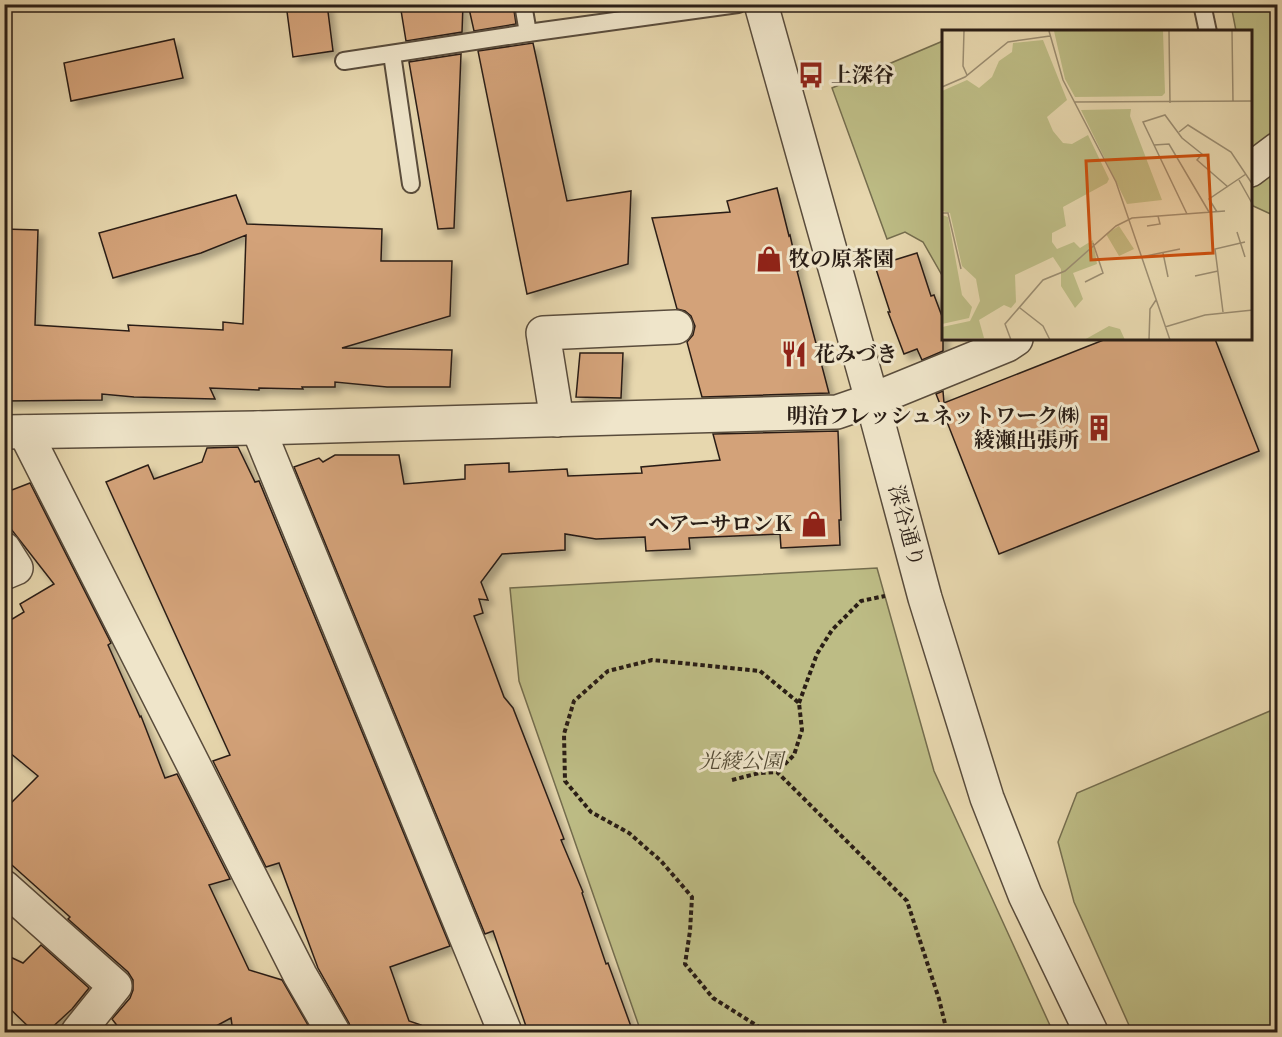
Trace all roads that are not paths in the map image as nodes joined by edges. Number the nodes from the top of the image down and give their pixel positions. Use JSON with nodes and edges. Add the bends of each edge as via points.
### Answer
{"nodes":[{"id":1,"x":523,"y":4,"type":"edge"},
{"id":2,"x":738,"y":4,"type":"edge"},
{"id":3,"x":761,"y":4,"type":"edge"},
{"id":4,"x":1202,"y":4,"type":"edge"},
{"id":5,"x":1208,"y":30,"type":"edge"},
{"id":6,"x":528,"y":33,"type":"junction"},
{"id":7,"x":392,"y":54,"type":"junction"},
{"id":8,"x":344,"y":61,"type":"dead end"},
{"id":9,"x":1278,"y":149,"type":"edge"},
{"id":10,"x":1252,"y":167,"type":"edge"},
{"id":11,"x":411,"y":184,"type":"dead end"},
{"id":12,"x":676,"y":327,"type":"dead end"},
{"id":13,"x":1014,"y":340,"type":"edge"},
{"id":14,"x":872,"y":400,"type":"junction"},
{"id":15,"x":556,"y":420,"type":"junction"},
{"id":16,"x":258,"y":428,"type":"junction"},
{"id":17,"x":15,"y":432,"type":"edge"},
{"id":18,"x":4,"y":549,"type":"edge"},
{"id":19,"x":4,"y":573,"type":"edge"},
{"id":20,"x":4,"y":887,"type":"edge"},
{"id":21,"x":78,"y":1032,"type":"edge"},
{"id":22,"x":333,"y":1032,"type":"edge"},
{"id":23,"x":505,"y":1032,"type":"edge"},
{"id":24,"x":1091,"y":1032,"type":"edge"}],
"edges":[{"from":1,"to":6,"type":"lane"},
{"from":2,"to":6,"type":"lane"},
{"from":3,"to":14,"type":"street","name":"深谷通り"},
{"from":4,"to":5,"type":"lane"},
{"from":6,"to":7,"type":"lane"},
{"from":7,"to":8,"type":"lane"},
{"from":7,"to":11,"type":"lane"},
{"from":9,"to":10,"type":"street"},
{"from":12,"to":15,"type":"street","via":[[543,333]]},
{"from":13,"to":14,"type":"street"},
{"from":14,"to":15,"type":"street","via":[[837,412]]},
{"from":14,"to":24,"type":"street","name":"深谷通り","via":[[925,598],[987,798],[1025,895]]},
{"from":15,"to":16,"type":"street"},
{"from":16,"to":17,"type":"street"},
{"from":16,"to":23,"type":"street"},
{"from":17,"to":22,"type":"street"},
{"from":18,"to":19,"type":"street","via":[[16,568]]},
{"from":20,"to":21,"type":"street","via":[[116,986]]}]}
